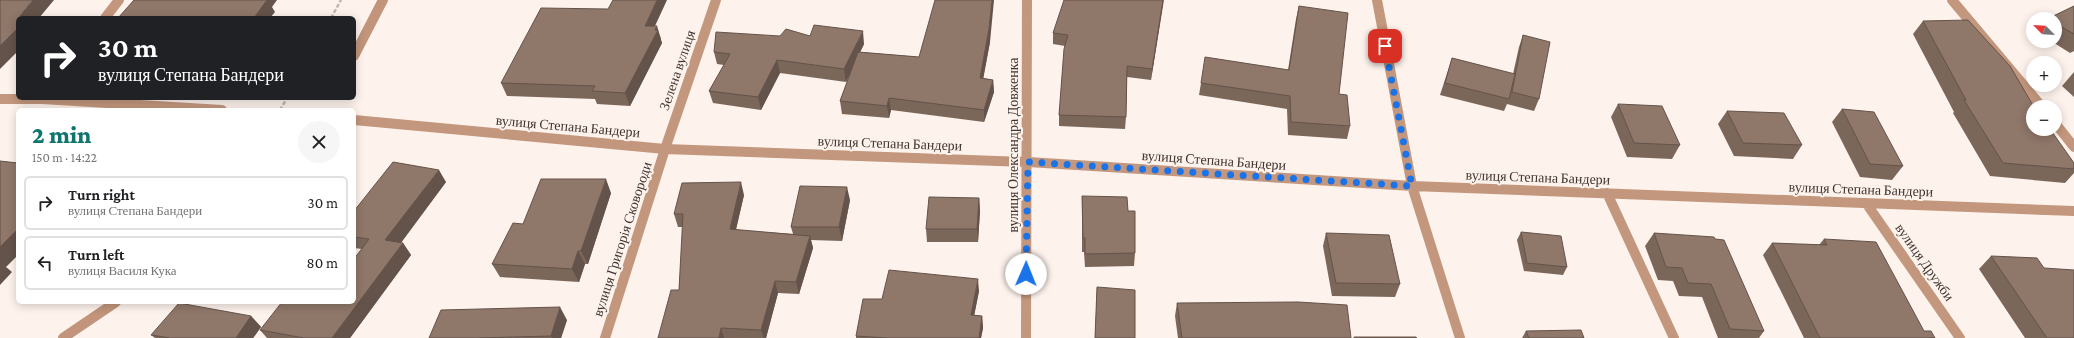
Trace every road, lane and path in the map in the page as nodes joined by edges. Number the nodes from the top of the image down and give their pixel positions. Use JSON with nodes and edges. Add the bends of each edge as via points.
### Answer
{"nodes":[{"id":1,"x":119,"y":0,"type":"edge"},
{"id":2,"x":341,"y":0,"type":"edge"},
{"id":3,"x":716,"y":0,"type":"edge"},
{"id":4,"x":1027,"y":0,"type":"edge"},
{"id":5,"x":1377,"y":0,"type":"edge"},
{"id":6,"x":1952,"y":0,"type":"edge"},
{"id":7,"x":107,"y":16,"type":"edge"},
{"id":8,"x":332,"y":16,"type":"edge"},
{"id":9,"x":0,"y":99,"type":"edge"},
{"id":10,"x":16,"y":99,"type":"edge"},
{"id":11,"x":72,"y":100,"type":"edge"},
{"id":12,"x":2036,"y":100,"type":"edge"},
{"id":13,"x":192,"y":108,"type":"edge"},
{"id":14,"x":356,"y":120,"type":"edge"},
{"id":15,"x":2062,"y":132,"type":"edge"},
{"id":16,"x":2074,"y":147,"type":"edge"},
{"id":17,"x":665,"y":148,"type":"junction"},
{"id":18,"x":1028,"y":162,"type":"junction"},
{"id":19,"x":1412,"y":186,"type":"junction"},
{"id":20,"x":1607,"y":193,"type":"junction"},
{"id":21,"x":1866,"y":203,"type":"junction"},
{"id":22,"x":2074,"y":211,"type":"edge"},
{"id":23,"x":605,"y":338,"type":"edge"},
{"id":24,"x":1026,"y":338,"type":"edge"},
{"id":25,"x":1460,"y":338,"type":"edge"},
{"id":26,"x":1674,"y":338,"type":"edge"},
{"id":27,"x":1960,"y":338,"type":"edge"}],
"edges":[{"from":1,"to":7,"type":"street"},
{"from":2,"to":8,"type":"path"},
{"from":3,"to":17,"type":"street","name":"Зелена вулиця"},
{"from":4,"to":18,"type":"street","name":"вулиця Олександра Довженка"},
{"from":5,"to":19,"type":"street"},
{"from":6,"to":12,"type":"street"},
{"from":9,"to":10,"type":"street"},
{"from":11,"to":13,"type":"street"},
{"from":14,"to":17,"type":"street","name":"вулиця Степана Бандери"},
{"from":15,"to":16,"type":"street"},
{"from":17,"to":18,"type":"street","name":"вулиця Степана Бандери"},
{"from":17,"to":23,"type":"street","name":"вулиця Григорія Сковороди"},
{"from":18,"to":19,"type":"street","name":"вулиця Степана Бандери"},
{"from":18,"to":24,"type":"street","name":"вулиця Олександра Довженка"},
{"from":19,"to":20,"type":"street","name":"вулиця Степана Бандери"},
{"from":19,"to":25,"type":"street"},
{"from":20,"to":21,"type":"street","name":"вулиця Степана Бандери"},
{"from":20,"to":26,"type":"street"},
{"from":21,"to":22,"type":"street","name":"вулиця Степана Бандери"},
{"from":21,"to":27,"type":"street","name":"вулиця Дружби"}]}
